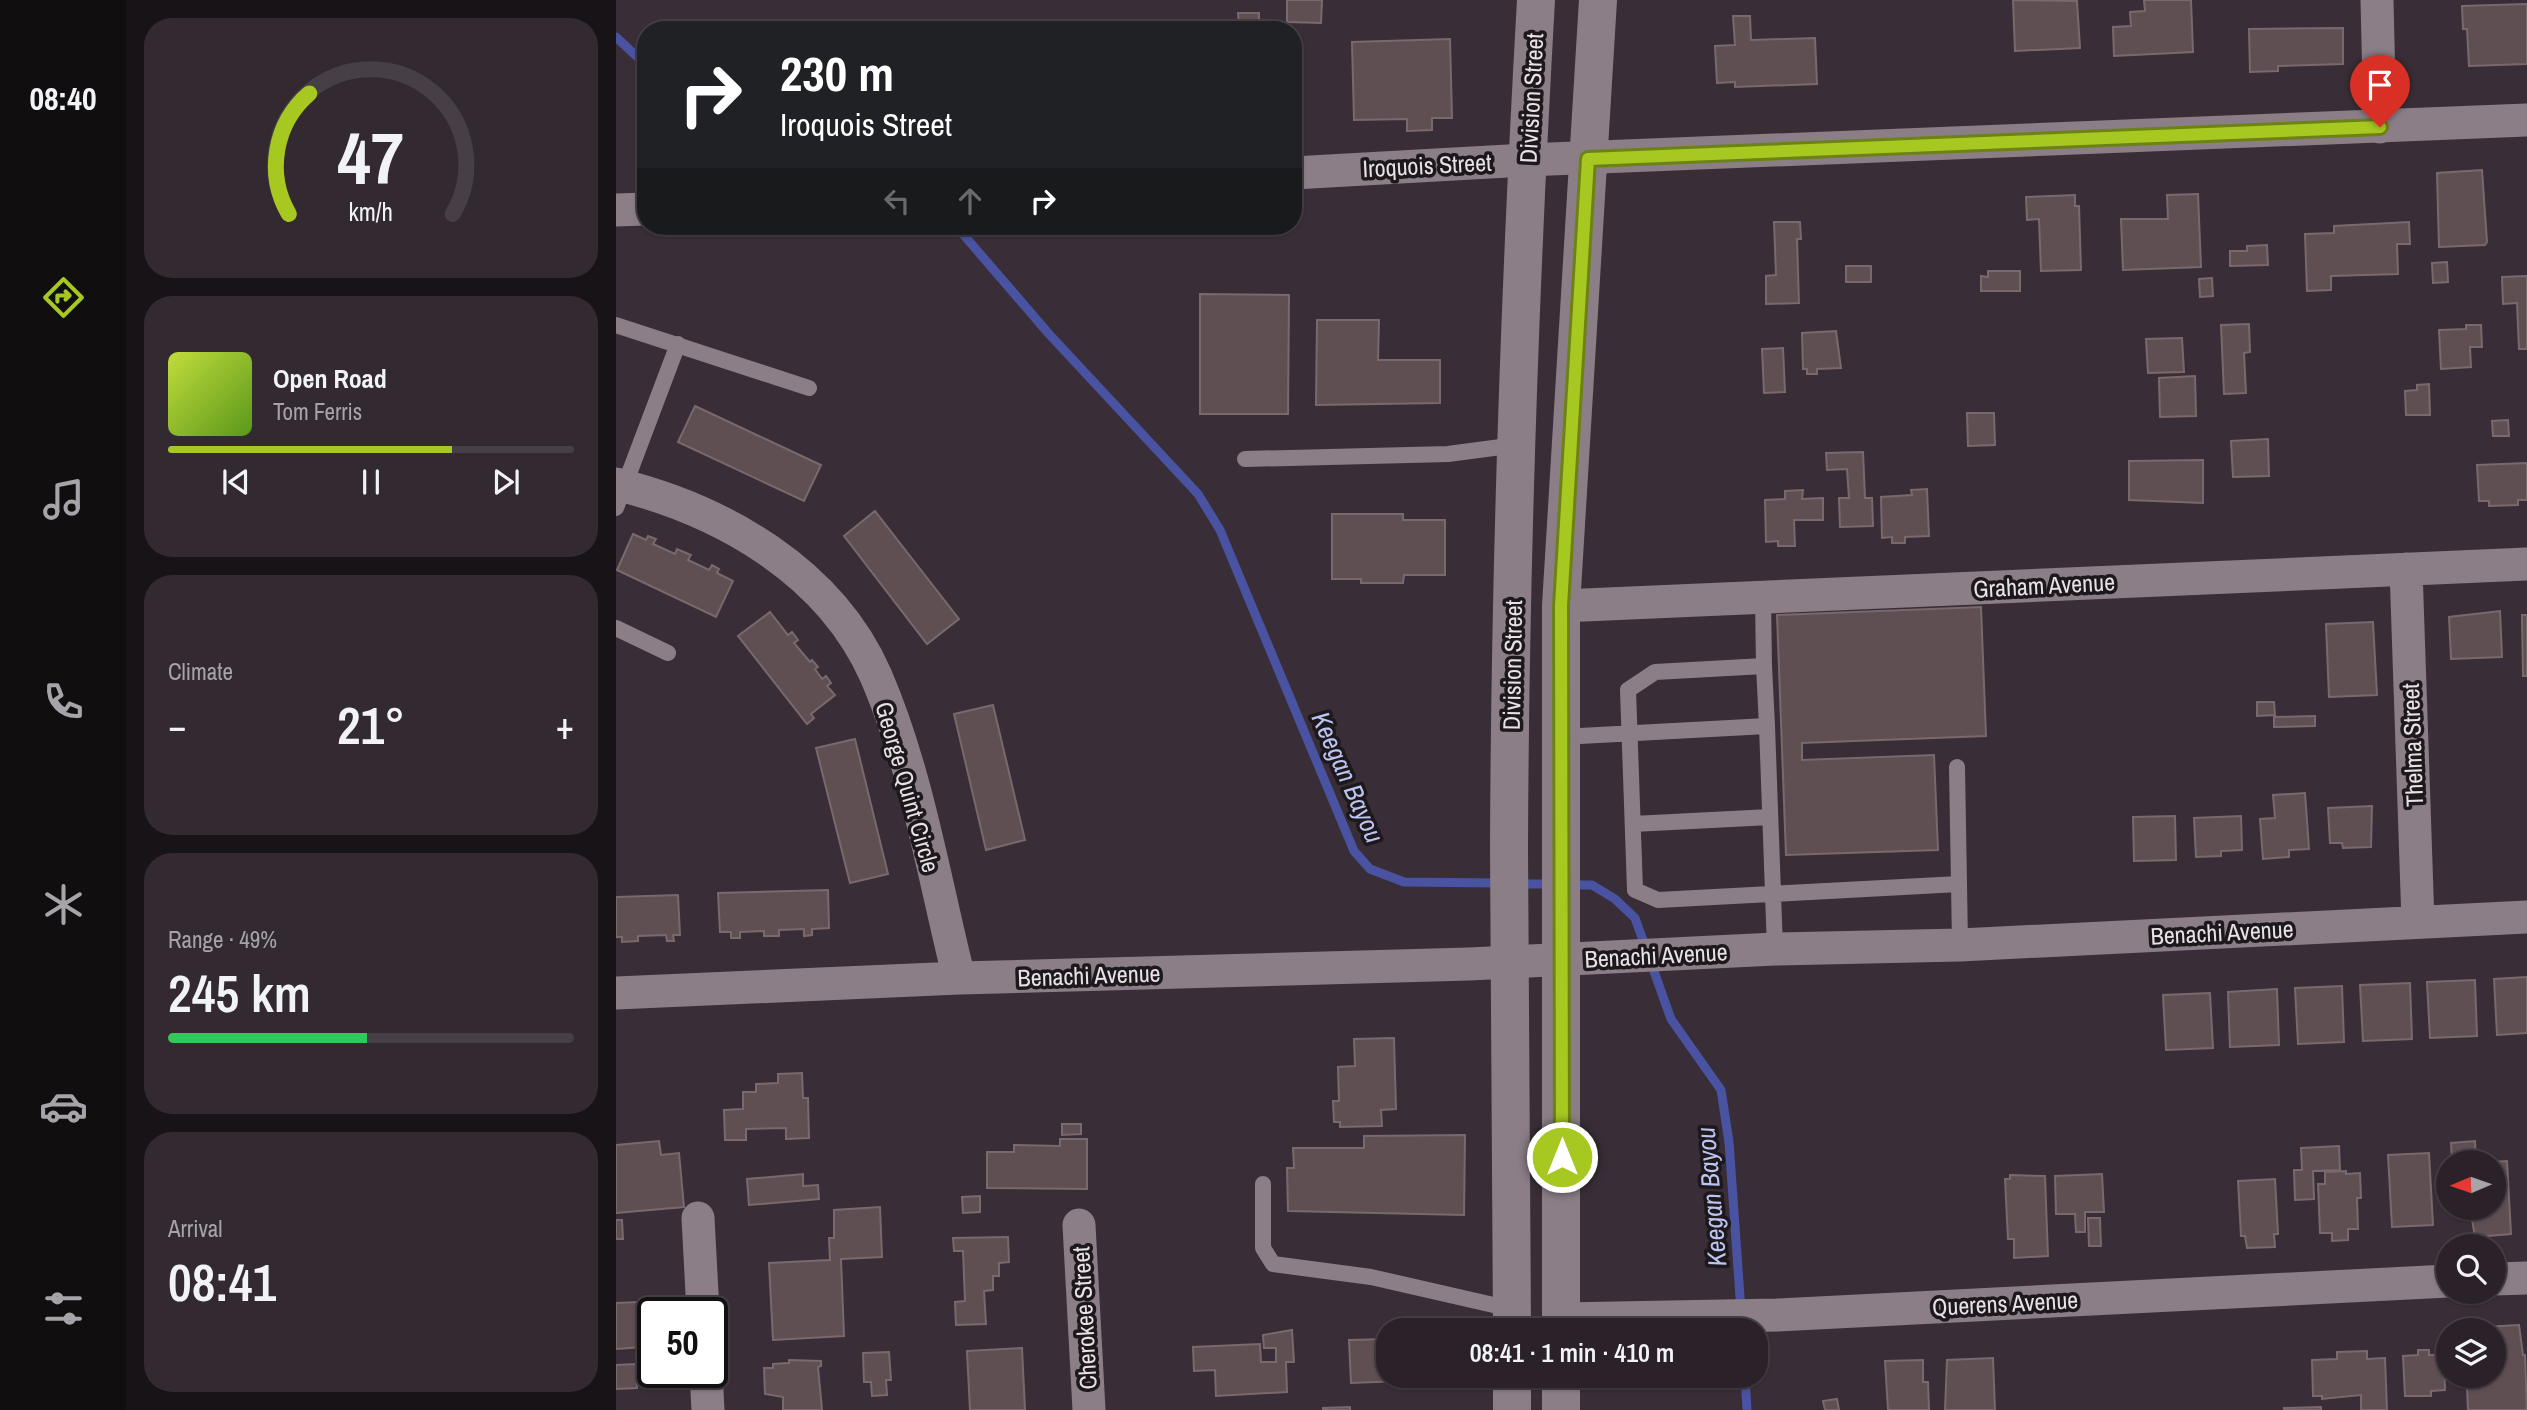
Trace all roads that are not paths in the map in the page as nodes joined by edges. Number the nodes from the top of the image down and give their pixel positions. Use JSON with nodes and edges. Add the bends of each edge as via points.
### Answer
{"nodes":[{"id":1,"x":1536,"y":0,"type":"edge"},
{"id":2,"x":1598,"y":0,"type":"edge"},
{"id":3,"x":2377,"y":0,"type":"edge"},
{"id":4,"x":2527,"y":120,"type":"edge"},
{"id":5,"x":2380,"y":127,"type":"junction"},
{"id":6,"x":1588,"y":159,"type":"junction"},
{"id":7,"x":1527,"y":160,"type":"junction"},
{"id":8,"x":1302,"y":172,"type":"edge"},
{"id":9,"x":637,"y":209,"type":"edge"},
{"id":10,"x":616,"y":210,"type":"edge"},
{"id":11,"x":616,"y":325,"type":"edge"},
{"id":12,"x":678,"y":344,"type":"junction"},
{"id":13,"x":809,"y":388,"type":"dead end"},
{"id":14,"x":1518,"y":445,"type":"junction"},
{"id":15,"x":1245,"y":459,"type":"dead end"},
{"id":16,"x":619,"y":493,"type":"edge"},
{"id":17,"x":2527,"y":564,"type":"edge"},
{"id":18,"x":2406,"y":569,"type":"junction"},
{"id":19,"x":1763,"y":597,"type":"junction"},
{"id":20,"x":1561,"y":606,"type":"junction"},
{"id":21,"x":616,"y":628,"type":"edge"},
{"id":22,"x":668,"y":653,"type":"dead end"},
{"id":23,"x":1765,"y":666,"type":"junction"},
{"id":24,"x":1767,"y":726,"type":"junction"},
{"id":25,"x":1630,"y":734,"type":"junction"},
{"id":26,"x":1561,"y":737,"type":"junction"},
{"id":27,"x":1957,"y":767,"type":"dead end"},
{"id":28,"x":1770,"y":817,"type":"junction"},
{"id":29,"x":1633,"y":824,"type":"junction"},
{"id":30,"x":1959,"y":884,"type":"junction"},
{"id":31,"x":1773,"y":892,"type":"junction"},
{"id":32,"x":2527,"y":917,"type":"edge"},
{"id":33,"x":2418,"y":922,"type":"junction"},
{"id":34,"x":1960,"y":945,"type":"junction"},
{"id":35,"x":1775,"y":949,"type":"junction"},
{"id":36,"x":1562,"y":960,"type":"junction"},
{"id":37,"x":1510,"y":962,"type":"junction"},
{"id":38,"x":959,"y":978,"type":"junction"},
{"id":39,"x":616,"y":993,"type":"edge"},
{"id":40,"x":1263,"y":1184,"type":"dead end"},
{"id":41,"x":698,"y":1218,"type":"dead end"},
{"id":42,"x":1079,"y":1225,"type":"dead end"},
{"id":43,"x":2527,"y":1278,"type":"edge"},
{"id":44,"x":2506,"y":1279,"type":"edge"},
{"id":45,"x":2436,"y":1283,"type":"edge"},
{"id":46,"x":702,"y":1297,"type":"edge"},
{"id":47,"x":1504,"y":1318,"type":"edge"},
{"id":48,"x":1511,"y":1318,"type":"edge"},
{"id":49,"x":1562,"y":1318,"type":"edge"},
{"id":50,"x":1678,"y":1318,"type":"edge"},
{"id":51,"x":707,"y":1388,"type":"edge"},
{"id":52,"x":1511,"y":1388,"type":"edge"},
{"id":53,"x":1561,"y":1388,"type":"edge"},
{"id":54,"x":708,"y":1410,"type":"edge"},
{"id":55,"x":1089,"y":1410,"type":"edge"},
{"id":56,"x":1511,"y":1410,"type":"edge"},
{"id":57,"x":1561,"y":1410,"type":"edge"}],
"edges":[{"from":1,"to":7,"type":"main road","name":"Division Street"},
{"from":2,"to":6,"type":"main road","name":"Division Street"},
{"from":3,"to":5,"type":"street"},
{"from":4,"to":5,"type":"street","name":"Iroquois Street"},
{"from":5,"to":6,"type":"street","name":"Iroquois Street"},
{"from":6,"to":7,"type":"street","name":"Iroquois Street"},
{"from":6,"to":20,"type":"main road","name":"Division Street"},
{"from":7,"to":8,"type":"street","name":"Iroquois Street"},
{"from":7,"to":14,"type":"main road","name":"Division Street"},
{"from":9,"to":10,"type":"street"},
{"from":11,"to":12,"type":"lane"},
{"from":12,"to":13,"type":"lane"},
{"from":12,"to":16,"type":"lane"},
{"from":14,"to":15,"type":"lane","via":[[1448,454]]},
{"from":14,"to":37,"type":"main road","name":"Division Street"},
{"from":16,"to":38,"type":"street","name":"George Quint Circle","via":[[678,501],[727,524],[793,566],[845,625],[875,675],[906,762]]},
{"from":17,"to":18,"type":"street","name":"Graham Avenue"},
{"from":18,"to":19,"type":"street","name":"Graham Avenue"},
{"from":18,"to":33,"type":"street","name":"Thelma Street"},
{"from":19,"to":20,"type":"street","name":"Graham Avenue"},
{"from":19,"to":23,"type":"lane"},
{"from":20,"to":26,"type":"main road","name":"Division Street"},
{"from":21,"to":22,"type":"lane"},
{"from":23,"to":24,"type":"lane"},
{"from":23,"to":25,"type":"lane","via":[[1655,672],[1628,690]]},
{"from":24,"to":25,"type":"lane"},
{"from":24,"to":28,"type":"lane"},
{"from":25,"to":26,"type":"lane"},
{"from":25,"to":29,"type":"lane"},
{"from":26,"to":36,"type":"main road","name":"Division Street"},
{"from":27,"to":30,"type":"lane"},
{"from":28,"to":29,"type":"lane"},
{"from":28,"to":31,"type":"lane"},
{"from":29,"to":31,"type":"lane","via":[[1635,890],[1658,900]]},
{"from":30,"to":31,"type":"lane"},
{"from":30,"to":34,"type":"lane"},
{"from":31,"to":35,"type":"lane"},
{"from":32,"to":33,"type":"street","name":"Benachi Avenue"},
{"from":33,"to":34,"type":"street","name":"Benachi Avenue"},
{"from":34,"to":35,"type":"street","name":"Benachi Avenue"},
{"from":35,"to":36,"type":"street","name":"Benachi Avenue"},
{"from":36,"to":37,"type":"street","name":"Benachi Avenue"},
{"from":36,"to":49,"type":"main road","name":"Division Street"},
{"from":37,"to":38,"type":"street","name":"Benachi Avenue"},
{"from":37,"to":48,"type":"main road","name":"Division Street"},
{"from":38,"to":39,"type":"street","name":"Benachi Avenue"},
{"from":40,"to":47,"type":"lane","via":[[1263,1248],[1273,1264],[1371,1277]]},
{"from":41,"to":46,"type":"street"},
{"from":42,"to":55,"type":"street","name":"Cherokee Street"},
{"from":43,"to":44,"type":"street"},
{"from":45,"to":50,"type":"street","name":"Querens Avenue"},
{"from":51,"to":54,"type":"street"},
{"from":52,"to":56,"type":"main road"},
{"from":53,"to":57,"type":"main road"}]}
